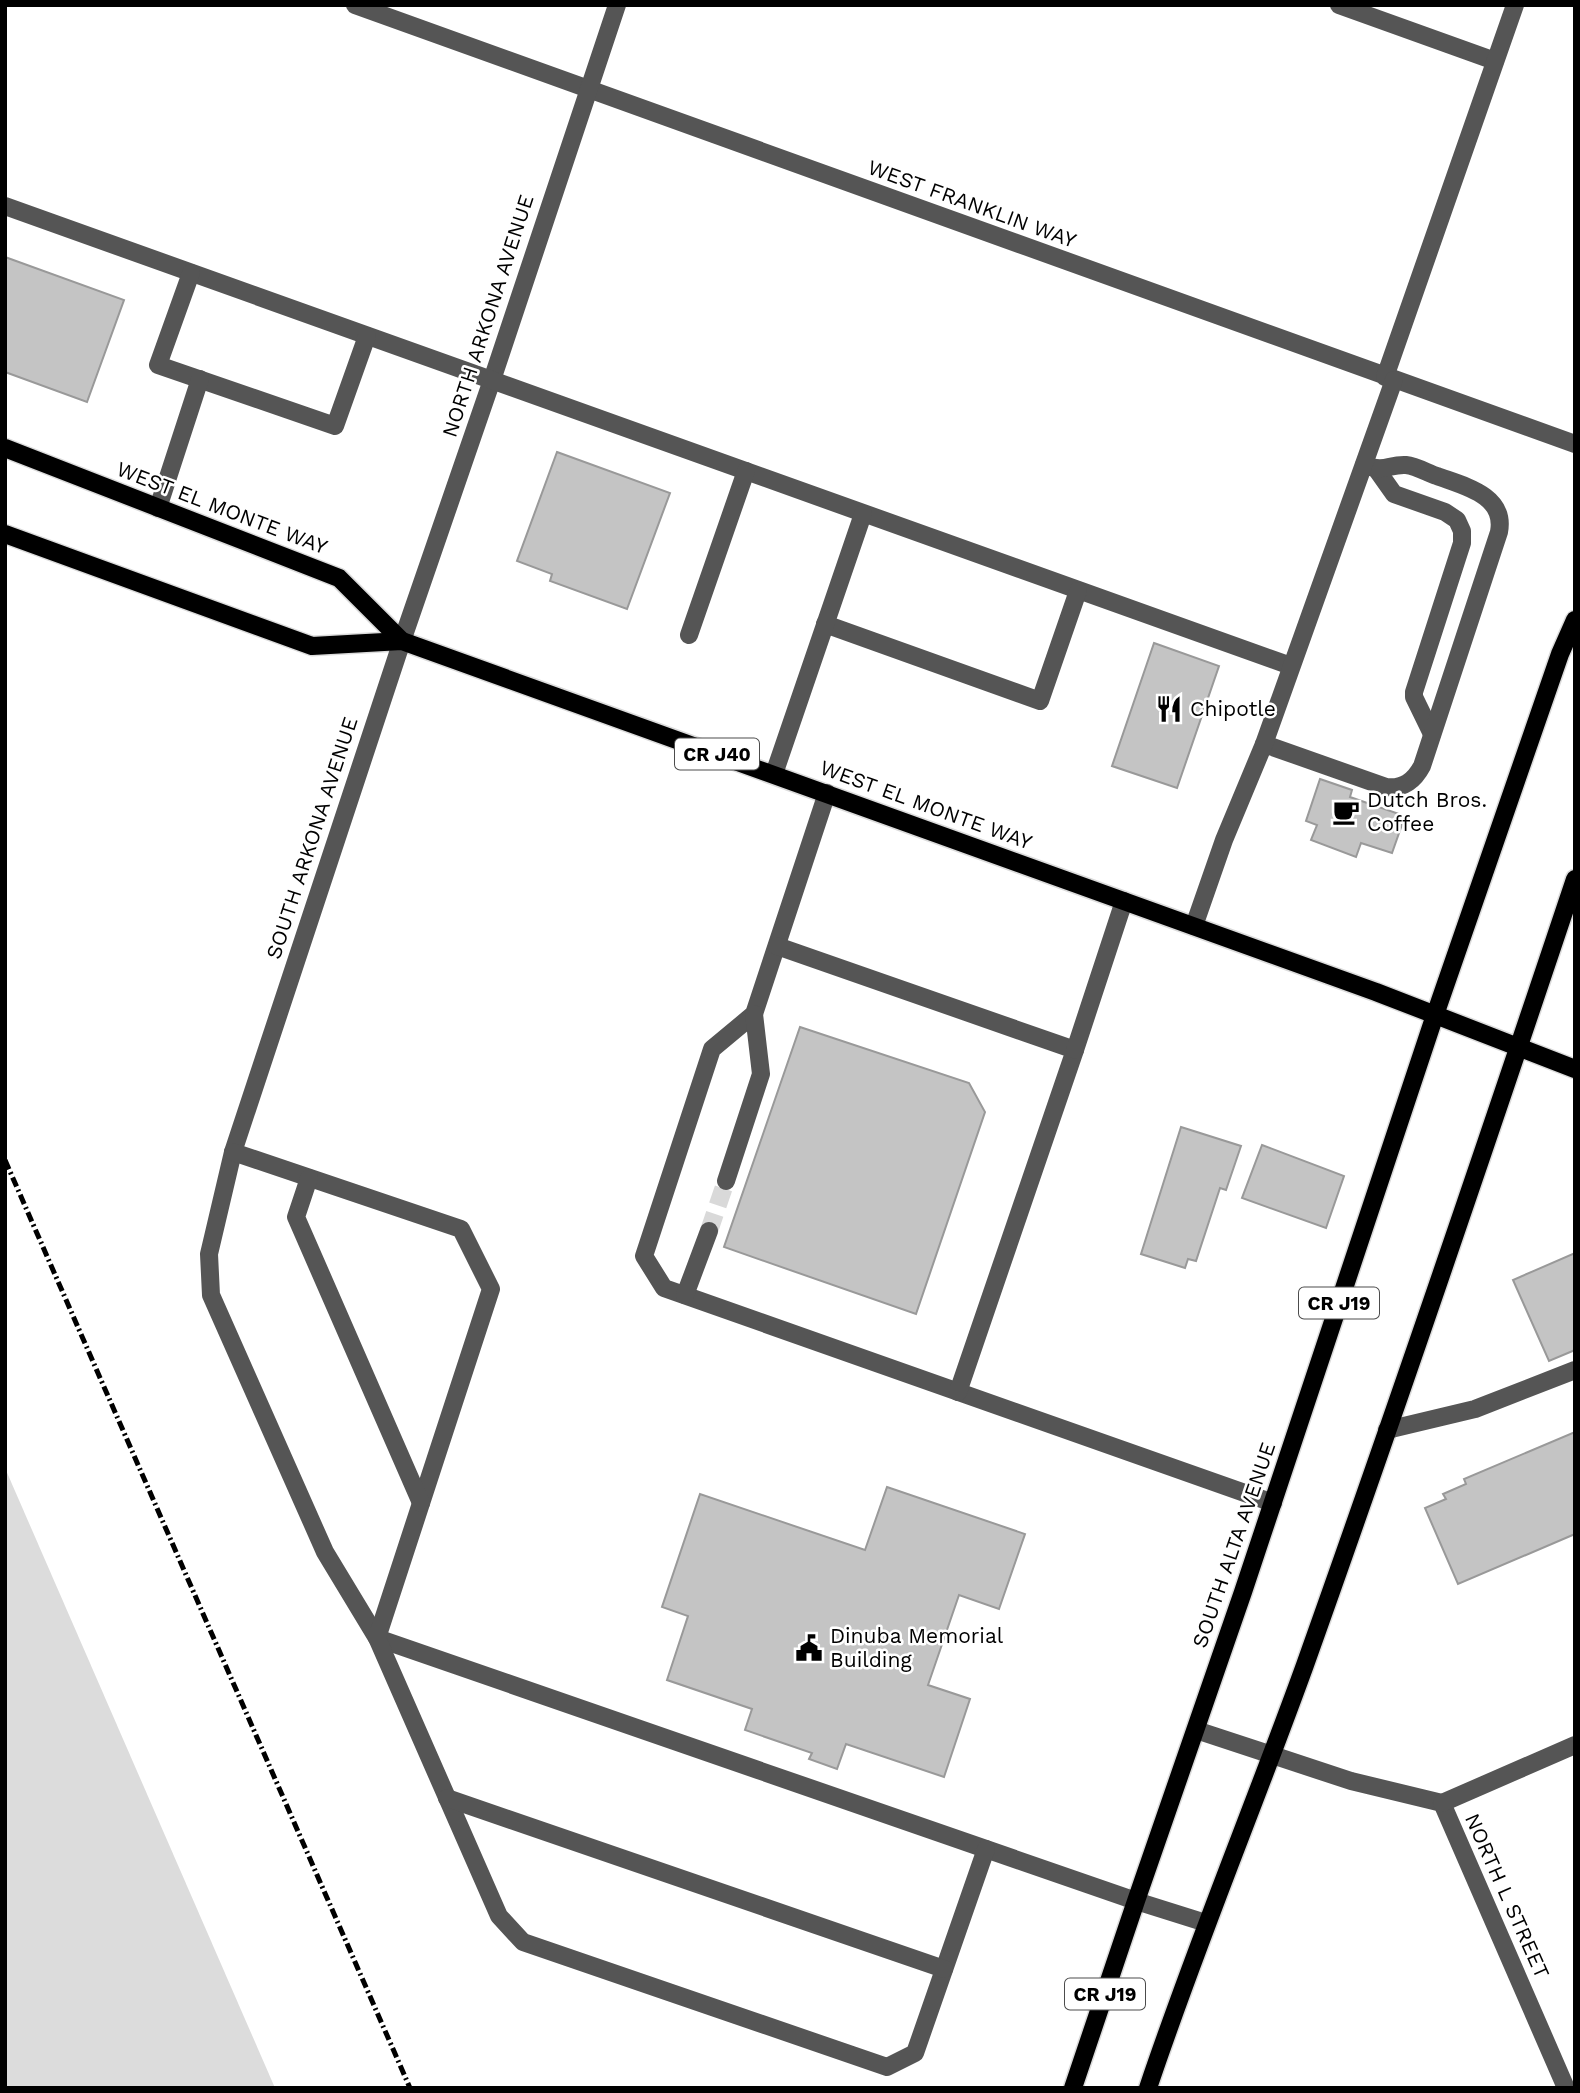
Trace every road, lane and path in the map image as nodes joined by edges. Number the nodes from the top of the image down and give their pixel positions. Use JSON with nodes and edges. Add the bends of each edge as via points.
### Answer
{"nodes":[{"id":1,"x":355,"y":5,"type":"edge"},
{"id":2,"x":617,"y":5,"type":"edge"},
{"id":3,"x":1339,"y":5,"type":"edge"},
{"id":4,"x":1515,"y":5,"type":"edge"},
{"id":5,"x":1495,"y":61,"type":"junction"},
{"id":6,"x":588,"y":89,"type":"junction"},
{"id":7,"x":5,"y":206,"type":"edge"},
{"id":8,"x":191,"y":273,"type":"junction"},
{"id":9,"x":367,"y":336,"type":"junction"},
{"id":10,"x":200,"y":379,"type":"junction"},
{"id":11,"x":1389,"y":379,"type":"junction"},
{"id":12,"x":492,"y":380,"type":"junction"},
{"id":13,"x":1575,"y":444,"type":"edge"},
{"id":14,"x":5,"y":448,"type":"edge"},
{"id":15,"x":1370,"y":468,"type":"junction"},
{"id":16,"x":746,"y":471,"type":"junction"},
{"id":17,"x":158,"y":508,"type":"junction"},
{"id":18,"x":863,"y":514,"type":"junction"},
{"id":19,"x":5,"y":534,"type":"edge"},
{"id":20,"x":1078,"y":591,"type":"junction"},
{"id":21,"x":1575,"y":620,"type":"edge"},
{"id":22,"x":825,"y":624,"type":"junction"},
{"id":23,"x":689,"y":635,"type":"dead end"},
{"id":24,"x":401,"y":641,"type":"junction"},
{"id":25,"x":1291,"y":666,"type":"junction"},
{"id":26,"x":1432,"y":734,"type":"junction"},
{"id":27,"x":1264,"y":744,"type":"junction"},
{"id":28,"x":774,"y":774,"type":"junction"},
{"id":29,"x":827,"y":793,"type":"junction"},
{"id":30,"x":1575,"y":879,"type":"edge"},
{"id":31,"x":1124,"y":901,"type":"junction"},
{"id":32,"x":1194,"y":926,"type":"junction"},
{"id":33,"x":777,"y":946,"type":"junction"},
{"id":34,"x":754,"y":1014,"type":"junction"},
{"id":35,"x":1435,"y":1015,"type":"junction"},
{"id":36,"x":1518,"y":1047,"type":"junction"},
{"id":37,"x":1075,"y":1050,"type":"junction"},
{"id":38,"x":1575,"y":1069,"type":"edge"},
{"id":39,"x":233,"y":1152,"type":"junction"},
{"id":40,"x":309,"y":1178,"type":"junction"},
{"id":41,"x":726,"y":1181,"type":"tunnel mouth"},
{"id":42,"x":709,"y":1231,"type":"tunnel mouth"},
{"id":43,"x":685,"y":1295,"type":"junction"},
{"id":44,"x":1575,"y":1370,"type":"edge"},
{"id":45,"x":958,"y":1391,"type":"junction"},
{"id":46,"x":1387,"y":1430,"type":"junction"},
{"id":47,"x":421,"y":1503,"type":"junction"},
{"id":48,"x":1273,"y":1503,"type":"junction"},
{"id":49,"x":377,"y":1639,"type":"junction"},
{"id":50,"x":1196,"y":1730,"type":"junction"},
{"id":51,"x":1575,"y":1745,"type":"edge"},
{"id":52,"x":1272,"y":1756,"type":"junction"},
{"id":53,"x":447,"y":1798,"type":"junction"},
{"id":54,"x":1442,"y":1803,"type":"junction"},
{"id":55,"x":986,"y":1849,"type":"junction"},
{"id":56,"x":1136,"y":1900,"type":"junction"},
{"id":57,"x":1206,"y":1923,"type":"junction"},
{"id":58,"x":944,"y":1969,"type":"junction"},
{"id":59,"x":1073,"y":2088,"type":"edge"},
{"id":60,"x":1148,"y":2088,"type":"edge"},
{"id":61,"x":1566,"y":2088,"type":"edge"}],
"edges":[{"from":1,"to":6,"type":"street","name":"WEST FRANKLIN WAY"},
{"from":2,"to":6,"type":"street","name":"NORTH ARKONA AVENUE"},
{"from":3,"to":5,"type":"street"},
{"from":4,"to":5,"type":"street"},
{"from":5,"to":11,"type":"street"},
{"from":6,"to":11,"type":"street","name":"WEST FRANKLIN WAY"},
{"from":6,"to":12,"type":"street","name":"NORTH ARKONA AVENUE"},
{"from":7,"to":8,"type":"street"},
{"from":8,"to":9,"type":"street"},
{"from":8,"to":10,"type":"street","via":[[158,365]]},
{"from":9,"to":10,"type":"street","via":[[335,426]]},
{"from":9,"to":12,"type":"street"},
{"from":10,"to":17,"type":"street"},
{"from":11,"to":13,"type":"street","name":"WEST FRANKLIN WAY"},
{"from":11,"to":15,"type":"street"},
{"from":12,"to":16,"type":"street"},
{"from":12,"to":24,"type":"street","name":"NORTH ARKONA AVENUE"},
{"from":14,"to":17,"type":"main road","name":"WEST EL MONTE WAY","number":"CR J40"},
{"from":15,"to":25,"type":"street"},
{"from":15,"to":26,"type":"street","via":[[1394,494],[1445,512],[1457,520],[1462,531],[1415,687],[1414,697]]},
{"from":15,"to":26,"type":"street","via":[[1407,465],[1475,490],[1491,501],[1499,516],[1499,532]]},
{"from":16,"to":18,"type":"street"},
{"from":16,"to":23,"type":"street"},
{"from":17,"to":24,"type":"main road","name":"WEST EL MONTE WAY","number":"CR J40","via":[[339,578]]},
{"from":18,"to":20,"type":"street"},
{"from":18,"to":22,"type":"street"},
{"from":19,"to":24,"type":"main road","name":"WEST EL MONTE WAY","number":"CR J40","via":[[312,646]]},
{"from":20,"to":22,"type":"street","via":[[1040,701]]},
{"from":20,"to":25,"type":"street"},
{"from":21,"to":35,"type":"main road","number":"CR J19"},
{"from":22,"to":28,"type":"street"},
{"from":24,"to":28,"type":"main road","name":"WEST EL MONTE WAY","number":"CR J40"},
{"from":24,"to":39,"type":"street","name":"SOUTH ARKONA AVENUE"},
{"from":25,"to":27,"type":"street"},
{"from":26,"to":27,"type":"street","via":[[1417,775],[1394,788]]},
{"from":27,"to":32,"type":"street"},
{"from":28,"to":29,"type":"main road","name":"WEST EL MONTE WAY","number":"CR J40"},
{"from":29,"to":31,"type":"main road","name":"WEST EL MONTE WAY","number":"CR J40"},
{"from":29,"to":33,"type":"street"},
{"from":30,"to":36,"type":"main road","number":"CR J19"},
{"from":31,"to":32,"type":"main road","name":"WEST EL MONTE WAY","number":"CR J40"},
{"from":31,"to":37,"type":"street"},
{"from":32,"to":35,"type":"main road","name":"WEST EL MONTE WAY","number":"CR J40"},
{"from":33,"to":34,"type":"street"},
{"from":33,"to":37,"type":"street"},
{"from":34,"to":41,"type":"street","via":[[761,1074]]},
{"from":34,"to":43,"type":"street","via":[[712,1049],[644,1256],[664,1288]]},
{"from":35,"to":36,"type":"main road","number":"CR J40"},
{"from":35,"to":48,"type":"main road","name":"SOUTH ALTA AVENUE","number":"CR J19"},
{"from":36,"to":38,"type":"main road","number":"CR J40"},
{"from":36,"to":46,"type":"main road","number":"CR J19"},
{"from":37,"to":45,"type":"street"},
{"from":39,"to":40,"type":"street"},
{"from":39,"to":49,"type":"street","name":"SOUTH ARKONA AVENUE","via":[[209,1254],[211,1295],[325,1552]]},
{"from":40,"to":47,"type":"street","via":[[296,1217]]},
{"from":40,"to":47,"type":"street","via":[[461,1229],[491,1289]]},
{"from":42,"to":43,"type":"street"},
{"from":43,"to":45,"type":"street"},
{"from":44,"to":46,"type":"street","via":[[1475,1409]]},
{"from":45,"to":48,"type":"street"},
{"from":46,"to":52,"type":"main road","number":"CR J19"},
{"from":47,"to":49,"type":"street"},
{"from":48,"to":50,"type":"main road","name":"SOUTH ALTA AVENUE","number":"CR J19"},
{"from":49,"to":53,"type":"street","name":"SOUTH ARKONA AVENUE"},
{"from":49,"to":55,"type":"street"},
{"from":50,"to":52,"type":"street","name":"NORTH L STREET"},
{"from":50,"to":56,"type":"main road","name":"SOUTH ALTA AVENUE","number":"CR J19"},
{"from":51,"to":54,"type":"street"},
{"from":52,"to":54,"type":"street","name":"NORTH L STREET"},
{"from":52,"to":57,"type":"main road","number":"CR J19"},
{"from":53,"to":58,"type":"street"},
{"from":53,"to":58,"type":"street","name":"SOUTH ARKONA AVENUE","via":[[499,1916],[523,1941],[549,1951],[887,2067],[915,2053]]},
{"from":54,"to":61,"type":"street","name":"NORTH L STREET"},
{"from":55,"to":56,"type":"street"},
{"from":55,"to":58,"type":"street","name":"SOUTH ARKONA AVENUE"},
{"from":56,"to":57,"type":"street"},
{"from":56,"to":59,"type":"main road","name":"SOUTH ALTA AVENUE","number":"CR J19"},
{"from":57,"to":60,"type":"main road","number":"CR J19"}]}
